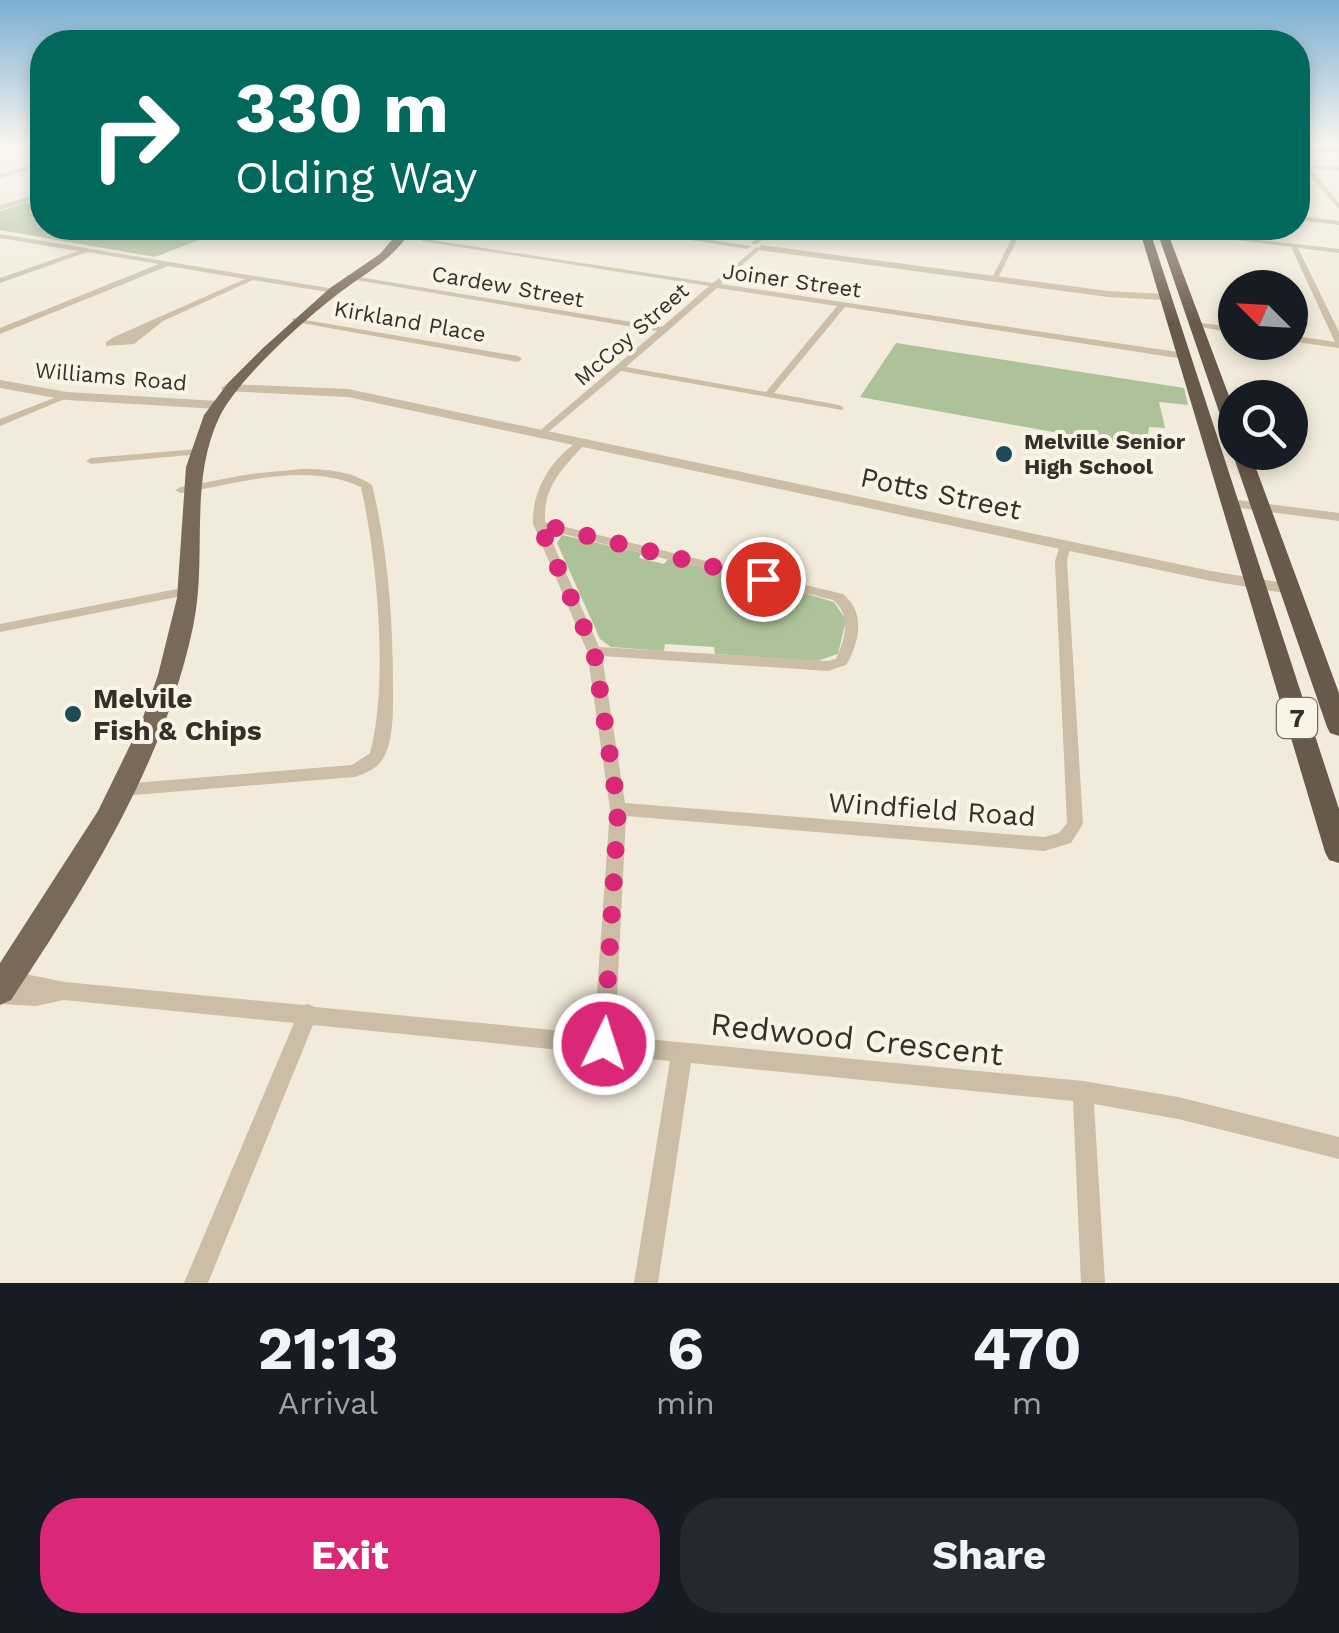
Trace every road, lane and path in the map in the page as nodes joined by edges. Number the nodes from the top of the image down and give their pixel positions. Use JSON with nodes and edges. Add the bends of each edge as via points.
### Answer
{"nodes":[{"id":1,"x":1310,"y":219,"type":"edge"},
{"id":2,"x":1339,"y":223,"type":"edge"},
{"id":3,"x":0,"y":238,"type":"edge"},
{"id":4,"x":395,"y":240,"type":"edge"},
{"id":5,"x":426,"y":240,"type":"edge"},
{"id":6,"x":715,"y":240,"type":"edge"},
{"id":7,"x":763,"y":240,"type":"edge"},
{"id":8,"x":1014,"y":240,"type":"edge"},
{"id":9,"x":1148,"y":240,"type":"edge"},
{"id":10,"x":1166,"y":240,"type":"edge"},
{"id":11,"x":1252,"y":240,"type":"edge"},
{"id":12,"x":757,"y":245,"type":"junction"},
{"id":13,"x":1293,"y":245,"type":"junction"},
{"id":14,"x":85,"y":250,"type":"junction"},
{"id":15,"x":1339,"y":250,"type":"edge"},
{"id":16,"x":166,"y":264,"type":"junction"},
{"id":17,"x":353,"y":277,"type":"junction"},
{"id":18,"x":251,"y":278,"type":"junction"},
{"id":19,"x":994,"y":278,"type":"junction"},
{"id":20,"x":0,"y":281,"type":"edge"},
{"id":21,"x":712,"y":286,"type":"junction"},
{"id":22,"x":331,"y":291,"type":"junction"},
{"id":23,"x":1186,"y":298,"type":"junction"},
{"id":24,"x":1166,"y":300,"type":"junction"},
{"id":25,"x":842,"y":306,"type":"junction"},
{"id":26,"x":159,"y":321,"type":"junction"},
{"id":27,"x":299,"y":321,"type":"junction"},
{"id":28,"x":1195,"y":324,"type":"junction"},
{"id":29,"x":1218,"y":327,"type":"edge"},
{"id":30,"x":660,"y":330,"type":"junction"},
{"id":31,"x":0,"y":331,"type":"edge"},
{"id":32,"x":1308,"y":339,"type":"edge"},
{"id":33,"x":1339,"y":342,"type":"edge"},
{"id":34,"x":1184,"y":356,"type":"junction"},
{"id":35,"x":518,"y":359,"type":"dead end"},
{"id":36,"x":619,"y":368,"type":"junction"},
{"id":37,"x":0,"y":384,"type":"edge"},
{"id":38,"x":1218,"y":388,"type":"edge"},
{"id":39,"x":768,"y":395,"type":"junction"},
{"id":40,"x":67,"y":396,"type":"junction"},
{"id":41,"x":222,"y":397,"type":"junction"},
{"id":42,"x":840,"y":408,"type":"dead end"},
{"id":43,"x":0,"y":423,"type":"edge"},
{"id":44,"x":543,"y":433,"type":"junction"},
{"id":45,"x":582,"y":442,"type":"junction"},
{"id":46,"x":193,"y":453,"type":"junction"},
{"id":47,"x":91,"y":461,"type":"dead end"},
{"id":48,"x":1248,"y":470,"type":"edge"},
{"id":49,"x":186,"y":489,"type":"junction"},
{"id":50,"x":1230,"y":503,"type":"junction"},
{"id":51,"x":1261,"y":507,"type":"junction"},
{"id":52,"x":1339,"y":516,"type":"edge"},
{"id":53,"x":539,"y":524,"type":"junction"},
{"id":54,"x":1065,"y":545,"type":"junction"},
{"id":55,"x":1254,"y":584,"type":"junction"},
{"id":56,"x":1290,"y":589,"type":"junction"},
{"id":57,"x":183,"y":592,"type":"junction"},
{"id":58,"x":0,"y":628,"type":"edge"},
{"id":59,"x":594,"y":651,"type":"junction"},
{"id":60,"x":1339,"y":727,"type":"edge"},
{"id":61,"x":117,"y":790,"type":"junction"},
{"id":62,"x":618,"y":809,"type":"junction"},
{"id":63,"x":1339,"y":852,"type":"edge"},
{"id":64,"x":2,"y":982,"type":"edge"},
{"id":65,"x":308,"y":1013,"type":"junction"},
{"id":66,"x":604,"y":1044,"type":"junction"},
{"id":67,"x":682,"y":1052,"type":"junction"},
{"id":68,"x":1083,"y":1092,"type":"junction"},
{"id":69,"x":1339,"y":1148,"type":"edge"},
{"id":70,"x":196,"y":1283,"type":"edge"},
{"id":71,"x":646,"y":1283,"type":"edge"},
{"id":72,"x":1092,"y":1283,"type":"edge"}],
"edges":[{"from":1,"to":2,"type":"street"},
{"from":3,"to":14,"type":"street"},
{"from":4,"to":17,"type":"main road"},
{"from":5,"to":21,"type":"street","name":"Joiner Street"},
{"from":6,"to":12,"type":"street"},
{"from":7,"to":12,"type":"street","name":"McCoy Street"},
{"from":8,"to":19,"type":"street"},
{"from":9,"to":24,"type":"highway","number":"7"},
{"from":10,"to":23,"type":"highway"},
{"from":11,"to":13,"type":"street"},
{"from":12,"to":19,"type":"street"},
{"from":12,"to":21,"type":"street","name":"McCoy Street"},
{"from":13,"to":15,"type":"street"},
{"from":13,"to":33,"type":"street"},
{"from":14,"to":16,"type":"street"},
{"from":14,"to":20,"type":"street"},
{"from":16,"to":18,"type":"street"},
{"from":16,"to":31,"type":"street"},
{"from":17,"to":22,"type":"main road"},
{"from":17,"to":30,"type":"street","name":"Cardew Street"},
{"from":18,"to":22,"type":"street"},
{"from":18,"to":26,"type":"street"},
{"from":19,"to":24,"type":"street"},
{"from":21,"to":25,"type":"street","name":"Joiner Street"},
{"from":21,"to":30,"type":"street","name":"McCoy Street"},
{"from":22,"to":27,"type":"main road"},
{"from":23,"to":24,"type":"street"},
{"from":23,"to":28,"type":"highway"},
{"from":24,"to":34,"type":"highway","number":"7"},
{"from":25,"to":34,"type":"street","name":"Joiner Street"},
{"from":25,"to":39,"type":"street"},
{"from":26,"to":26,"type":"street","via":[[131,342],[109,344],[110,342]]},
{"from":27,"to":35,"type":"street","name":"Kirkland Place"},
{"from":27,"to":41,"type":"main road"},
{"from":28,"to":29,"type":"street"},
{"from":28,"to":38,"type":"highway"},
{"from":30,"to":36,"type":"street","name":"McCoy Street"},
{"from":32,"to":33,"type":"street"},
{"from":34,"to":50,"type":"highway","number":"7"},
{"from":36,"to":39,"type":"street"},
{"from":36,"to":44,"type":"street","name":"McCoy Street"},
{"from":37,"to":40,"type":"street","name":"Williams Road"},
{"from":39,"to":42,"type":"street"},
{"from":40,"to":41,"type":"street","name":"Williams Road"},
{"from":40,"to":43,"type":"street"},
{"from":41,"to":44,"type":"street","name":"Potts Street","via":[[362,395]]},
{"from":41,"to":46,"type":"main road"},
{"from":44,"to":45,"type":"street","name":"Potts Street"},
{"from":45,"to":53,"type":"street","via":[[546,479]]},
{"from":45,"to":54,"type":"street","name":"Potts Street"},
{"from":46,"to":47,"type":"street"},
{"from":46,"to":49,"type":"main road"},
{"from":48,"to":51,"type":"highway","number":"7"},
{"from":49,"to":57,"type":"main road"},
{"from":49,"to":61,"type":"street","via":[[322,471],[366,484],[385,666],[380,750],[372,763],[354,771]]},
{"from":50,"to":51,"type":"street"},
{"from":50,"to":55,"type":"highway","number":"7"},
{"from":51,"to":52,"type":"street"},
{"from":51,"to":56,"type":"highway","number":"7"},
{"from":53,"to":59,"type":"street"},
{"from":53,"to":59,"type":"street","via":[[838,597],[854,613],[846,654],[828,666]]},
{"from":54,"to":55,"type":"street","name":"Potts Street"},
{"from":54,"to":62,"type":"street","name":"Windfield Road","via":[[1075,824],[1065,838],[1044,844]]},
{"from":55,"to":56,"type":"street","name":"Potts Street"},
{"from":55,"to":63,"type":"highway","number":"7"},
{"from":56,"to":60,"type":"highway","number":"7"},
{"from":57,"to":58,"type":"street"},
{"from":57,"to":61,"type":"main road","via":[[176,654]]},
{"from":59,"to":62,"type":"street"},
{"from":61,"to":64,"type":"main road","via":[[73,882]]},
{"from":62,"to":66,"type":"street"},
{"from":64,"to":65,"type":"street","name":"Redwood Crescent","via":[[36,996],[64,991]]},
{"from":65,"to":66,"type":"street","name":"Redwood Crescent"},
{"from":65,"to":70,"type":"street"},
{"from":66,"to":67,"type":"street","name":"Redwood Crescent"},
{"from":67,"to":68,"type":"street","name":"Redwood Crescent"},
{"from":67,"to":71,"type":"street"},
{"from":68,"to":69,"type":"street","name":"Redwood Crescent"},
{"from":68,"to":72,"type":"street"}]}
